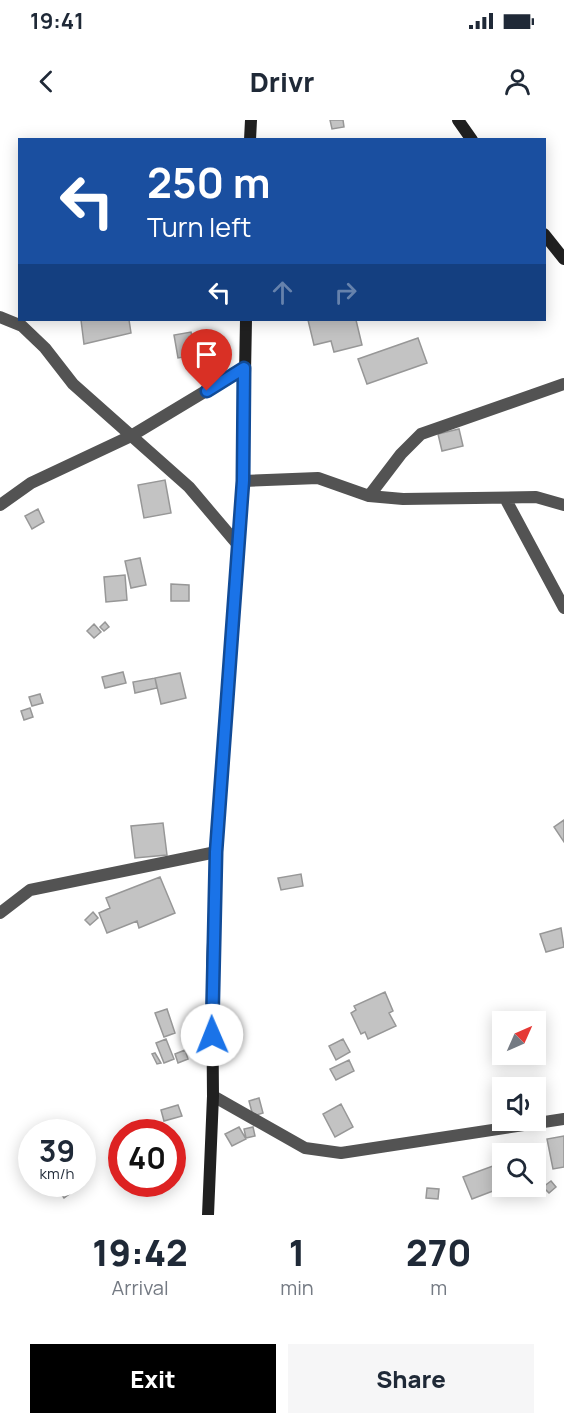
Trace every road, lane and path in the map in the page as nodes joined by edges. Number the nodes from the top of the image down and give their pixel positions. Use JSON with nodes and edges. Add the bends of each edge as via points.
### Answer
{"nodes":[{"id":1,"x":251,"y":120,"type":"edge"},
{"id":2,"x":458,"y":120,"type":"edge"},
{"id":3,"x":250,"y":138,"type":"edge"},
{"id":4,"x":471,"y":138,"type":"edge"},
{"id":5,"x":546,"y":236,"type":"edge"},
{"id":6,"x":564,"y":259,"type":"edge"},
{"id":7,"x":0,"y":317,"type":"edge"},
{"id":8,"x":246,"y":321,"type":"edge"},
{"id":9,"x":244,"y":368,"type":"junction"},
{"id":10,"x":564,"y":384,"type":"edge"},
{"id":11,"x":131,"y":436,"type":"junction"},
{"id":12,"x":243,"y":481,"type":"junction"},
{"id":13,"x":369,"y":496,"type":"junction"},
{"id":14,"x":505,"y":498,"type":"junction"},
{"id":15,"x":0,"y":505,"type":"edge"},
{"id":16,"x":564,"y":505,"type":"edge"},
{"id":17,"x":239,"y":546,"type":"junction"},
{"id":18,"x":564,"y":608,"type":"edge"},
{"id":19,"x":216,"y":852,"type":"junction"},
{"id":20,"x":0,"y":913,"type":"edge"},
{"id":21,"x":213,"y":1096,"type":"junction"},
{"id":22,"x":564,"y":1119,"type":"edge"},
{"id":23,"x":208,"y":1215,"type":"edge"}],
"edges":[{"from":1,"to":3,"type":"street"},
{"from":2,"to":4,"type":"street"},
{"from":5,"to":6,"type":"street"},
{"from":7,"to":11,"type":"street","via":[[22,326],[73,384]]},
{"from":8,"to":9,"type":"street"},
{"from":9,"to":11,"type":"street"},
{"from":9,"to":12,"type":"street"},
{"from":10,"to":13,"type":"street","via":[[421,434]]},
{"from":11,"to":15,"type":"street","via":[[31,483]]},
{"from":11,"to":17,"type":"street","via":[[189,487]]},
{"from":12,"to":13,"type":"street","via":[[318,478]]},
{"from":12,"to":17,"type":"street"},
{"from":13,"to":14,"type":"street"},
{"from":14,"to":16,"type":"street","via":[[536,497]]},
{"from":14,"to":18,"type":"street"},
{"from":17,"to":19,"type":"street"},
{"from":19,"to":20,"type":"street","via":[[30,890]]},
{"from":19,"to":21,"type":"street"},
{"from":21,"to":22,"type":"street","via":[[305,1148],[341,1153]]},
{"from":21,"to":23,"type":"street"}]}
